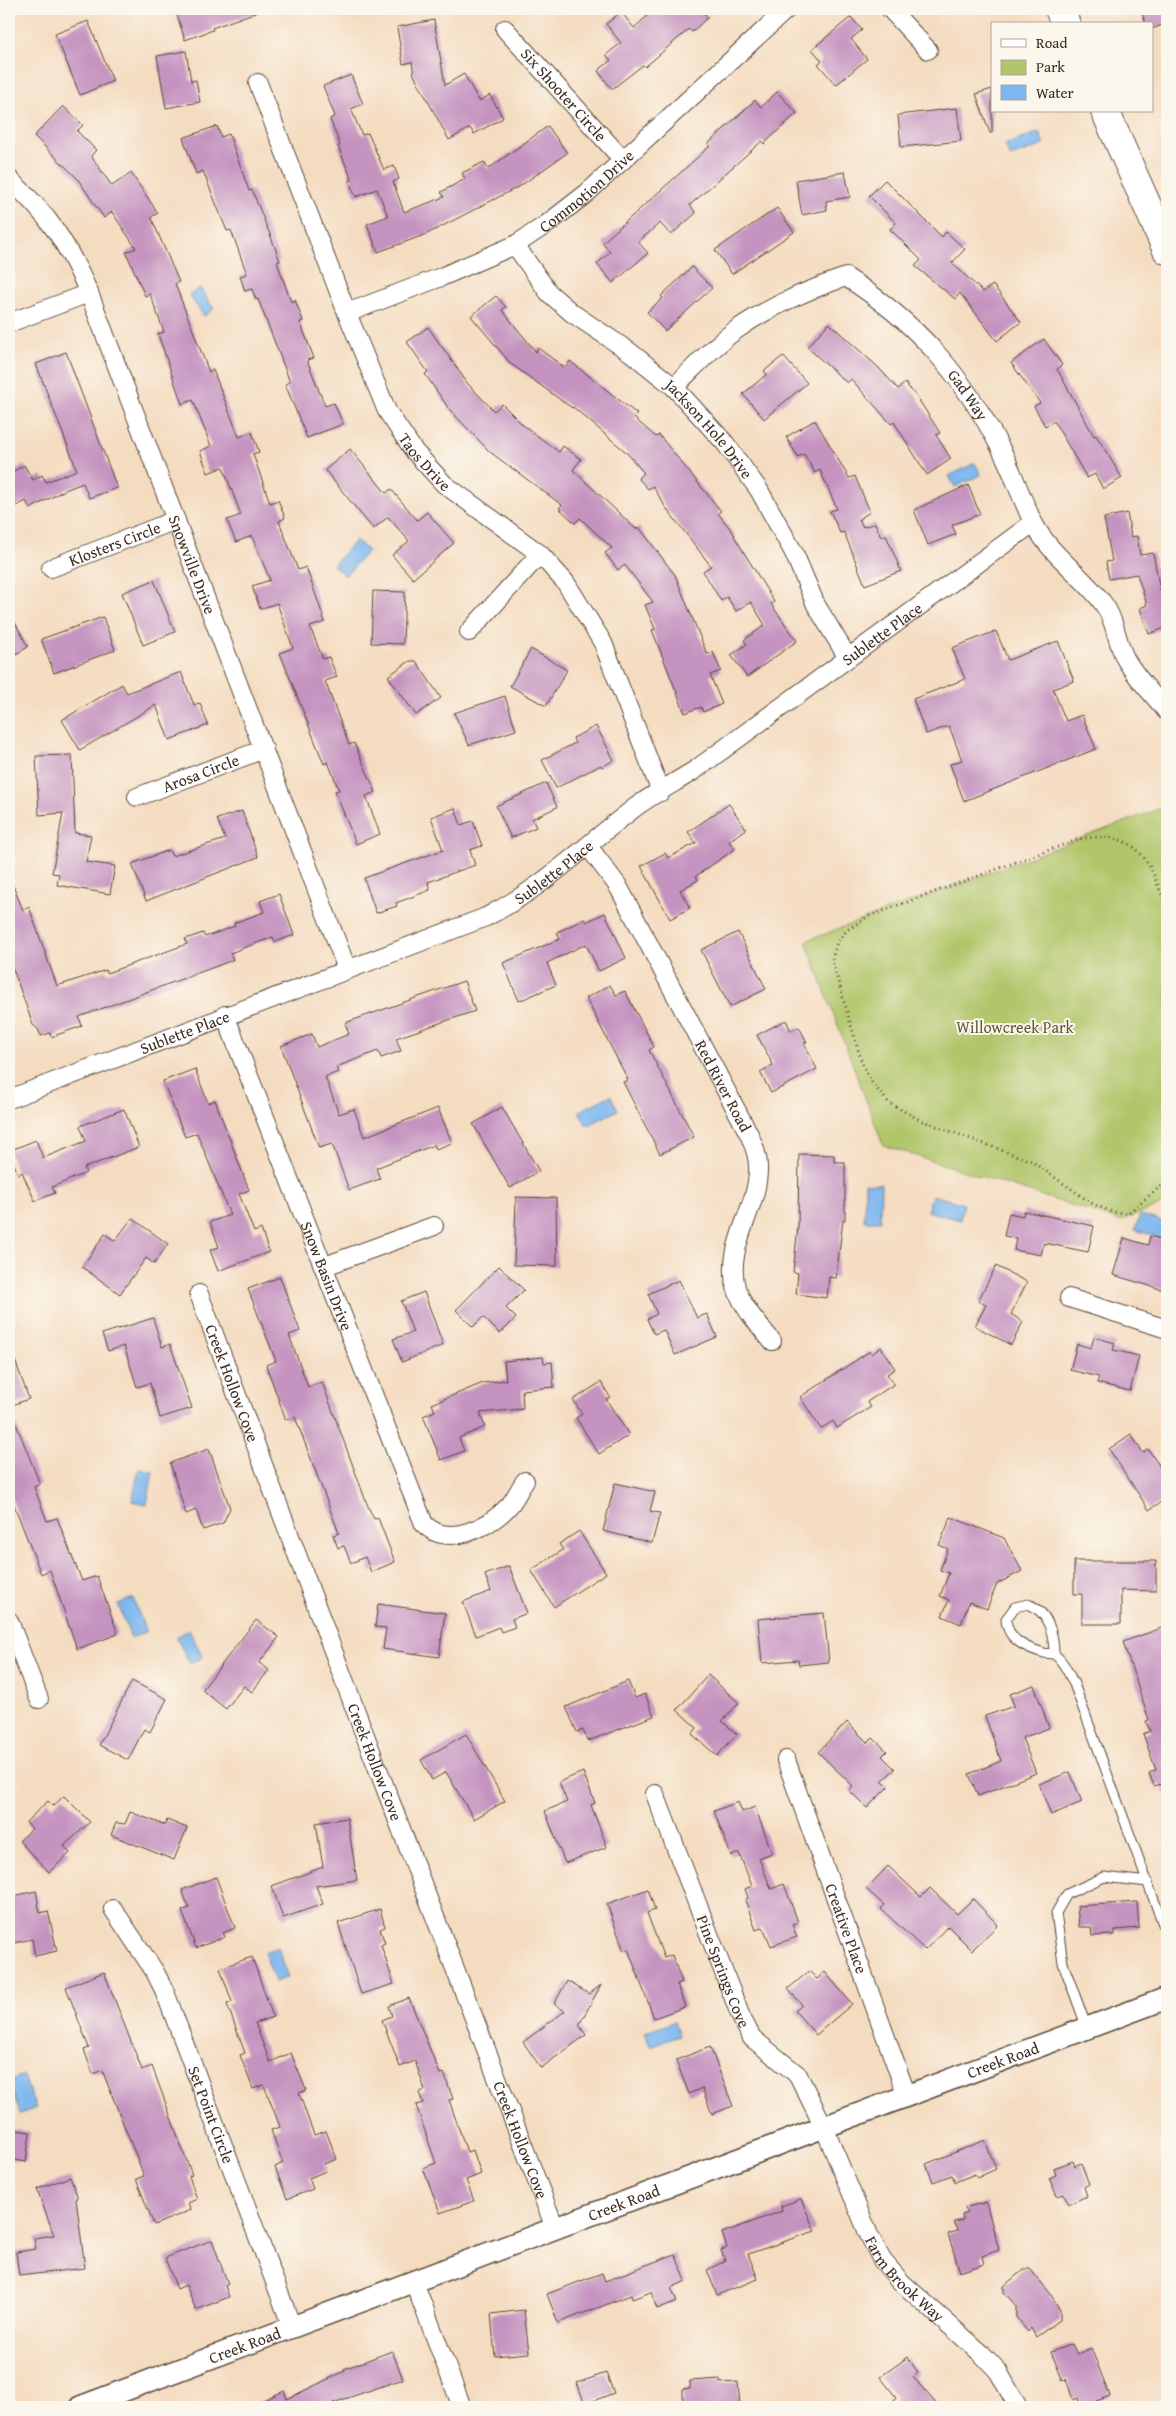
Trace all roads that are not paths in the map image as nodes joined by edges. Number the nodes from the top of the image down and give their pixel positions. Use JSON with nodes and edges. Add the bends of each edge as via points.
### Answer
{"nodes":[{"id":1,"x":787,"y":9,"type":"edge"},
{"id":2,"x":890,"y":9,"type":"edge"},
{"id":3,"x":1059,"y":9,"type":"edge"},
{"id":4,"x":1065,"y":22,"type":"edge"},
{"id":5,"x":505,"y":29,"type":"dead end"},
{"id":6,"x":928,"y":50,"type":"dead end"},
{"id":7,"x":258,"y":83,"type":"dead end"},
{"id":8,"x":1106,"y":112,"type":"edge"},
{"id":9,"x":623,"y":160,"type":"junction"},
{"id":10,"x":9,"y":179,"type":"edge"},
{"id":11,"x":515,"y":245,"type":"junction"},
{"id":12,"x":1167,"y":250,"type":"edge"},
{"id":13,"x":90,"y":292,"type":"junction"},
{"id":14,"x":347,"y":313,"type":"junction"},
{"id":15,"x":9,"y":323,"type":"edge"},
{"id":16,"x":674,"y":387,"type":"junction"},
{"id":17,"x":176,"y":520,"type":"junction"},
{"id":18,"x":1034,"y":524,"type":"junction"},
{"id":19,"x":540,"y":554,"type":"junction"},
{"id":20,"x":51,"y":568,"type":"dead end"},
{"id":21,"x":469,"y":632,"type":"dead end"},
{"id":22,"x":848,"y":658,"type":"junction"},
{"id":23,"x":1167,"y":712,"type":"edge"},
{"id":24,"x":264,"y":749,"type":"junction"},
{"id":25,"x":661,"y":792,"type":"junction"},
{"id":26,"x":137,"y":797,"type":"dead end"},
{"id":27,"x":588,"y":846,"type":"junction"},
{"id":28,"x":347,"y":969,"type":"junction"},
{"id":29,"x":225,"y":1015,"type":"junction"},
{"id":30,"x":9,"y":1097,"type":"edge"},
{"id":31,"x":434,"y":1226,"type":"dead end"},
{"id":32,"x":324,"y":1266,"type":"junction"},
{"id":33,"x":199,"y":1294,"type":"dead end"},
{"id":34,"x":1069,"y":1298,"type":"dead end"},
{"id":35,"x":1167,"y":1329,"type":"edge"},
{"id":36,"x":772,"y":1341,"type":"dead end"},
{"id":37,"x":525,"y":1480,"type":"dead end"},
{"id":38,"x":9,"y":1621,"type":"edge"},
{"id":39,"x":1054,"y":1654,"type":"junction"},
{"id":40,"x":39,"y":1699,"type":"dead end"},
{"id":41,"x":786,"y":1760,"type":"dead end"},
{"id":42,"x":655,"y":1794,"type":"dead end"},
{"id":43,"x":1148,"y":1882,"type":"junction"},
{"id":44,"x":113,"y":1909,"type":"dead end"},
{"id":45,"x":1167,"y":1934,"type":"edge"},
{"id":46,"x":1167,"y":1998,"type":"edge"},
{"id":47,"x":1087,"y":2028,"type":"junction"},
{"id":48,"x":907,"y":2096,"type":"junction"},
{"id":49,"x":824,"y":2127,"type":"junction"},
{"id":50,"x":555,"y":2228,"type":"junction"},
{"id":51,"x":414,"y":2282,"type":"junction"},
{"id":52,"x":292,"y":2327,"type":"junction"},
{"id":53,"x":80,"y":2407,"type":"edge"},
{"id":54,"x":462,"y":2407,"type":"edge"},
{"id":55,"x":1018,"y":2407,"type":"edge"}],
"edges":[{"from":1,"to":9,"type":"street","name":"Commotion Drive"},
{"from":2,"to":6,"type":"street"},
{"from":3,"to":4,"type":"main road"},
{"from":5,"to":9,"type":"street","name":"Six Shooter Circle"},
{"from":7,"to":14,"type":"street","name":"Taos Drive"},
{"from":8,"to":12,"type":"main road"},
{"from":9,"to":11,"type":"street","name":"Commotion Drive","via":[[547,224]]},
{"from":10,"to":13,"type":"street","name":"Snowville Drive","via":[[36,203],[58,232]]},
{"from":11,"to":14,"type":"street","name":"Commotion Drive"},
{"from":11,"to":16,"type":"street","name":"Jackson Hole Drive","via":[[549,293]]},
{"from":13,"to":15,"type":"street"},
{"from":13,"to":17,"type":"street","name":"Snowville Drive"},
{"from":14,"to":19,"type":"street","name":"Taos Drive","via":[[387,411],[414,451],[444,484]]},
{"from":16,"to":18,"type":"street","name":"Gad Way","via":[[735,330],[809,289],[846,277],[877,297],[948,364],[976,403],[1002,450]]},
{"from":16,"to":22,"type":"street","name":"Jackson Hole Drive","via":[[725,443],[759,490],[794,553],[816,605]]},
{"from":17,"to":20,"type":"street","name":"Klosters Circle"},
{"from":17,"to":24,"type":"street","name":"Snowville Drive"},
{"from":18,"to":22,"type":"street","name":"Sublette Place"},
{"from":18,"to":23,"type":"street","name":"Gad Way","via":[[1060,558],[1102,602],[1125,659]]},
{"from":19,"to":21,"type":"street"},
{"from":19,"to":25,"type":"street","name":"Taos Drive","via":[[566,583],[604,643]]},
{"from":22,"to":25,"type":"street","name":"Sublette Place"},
{"from":24,"to":26,"type":"street","name":"Arosa Circle"},
{"from":24,"to":28,"type":"street","name":"Snowville Drive"},
{"from":25,"to":27,"type":"street","name":"Sublette Place"},
{"from":27,"to":28,"type":"street","name":"Sublette Place","via":[[517,901],[486,917]]},
{"from":27,"to":36,"type":"street","name":"Red River Road","via":[[618,886],[755,1150],[756,1189],[735,1255],[734,1272],[736,1287],[749,1313]]},
{"from":28,"to":29,"type":"street","name":"Sublette Place"},
{"from":29,"to":30,"type":"street","name":"Sublette Place"},
{"from":29,"to":32,"type":"street","name":"Snow Basin Drive"},
{"from":31,"to":32,"type":"street"},
{"from":32,"to":37,"type":"street","name":"Snow Basin Drive","via":[[424,1524],[435,1533],[447,1536],[484,1525],[508,1507]]},
{"from":33,"to":50,"type":"street","name":"Creek Hollow Cove"},
{"from":34,"to":35,"type":"street"},
{"from":38,"to":40,"type":"street"},
{"from":39,"to":39,"type":"lane","via":[[1034,1650],[1014,1638],[1006,1619],[1015,1607],[1028,1604],[1041,1612],[1052,1632]]},
{"from":39,"to":43,"type":"lane","via":[[1074,1684]]},
{"from":41,"to":48,"type":"street","name":"Creative Place"},
{"from":42,"to":49,"type":"street","name":"Pine Springs Cove","via":[[740,2017],[752,2038],[798,2074]]},
{"from":43,"to":45,"type":"lane"},
{"from":43,"to":47,"type":"lane","via":[[1104,1877],[1067,1894],[1056,1913],[1063,1963]]},
{"from":44,"to":52,"type":"street","name":"Set Point Circle","via":[[165,1992]]},
{"from":46,"to":47,"type":"street","name":"Creek Road"},
{"from":47,"to":48,"type":"street","name":"Creek Road"},
{"from":48,"to":49,"type":"street","name":"Creek Road"},
{"from":49,"to":50,"type":"street","name":"Creek Road"},
{"from":49,"to":55,"type":"street","name":"Farm Brook Way","via":[[882,2260],[901,2282],[998,2371]]},
{"from":50,"to":51,"type":"street","name":"Creek Road"},
{"from":51,"to":52,"type":"street","name":"Creek Road"},
{"from":51,"to":54,"type":"street"},
{"from":52,"to":53,"type":"street","name":"Creek Road"}]}
